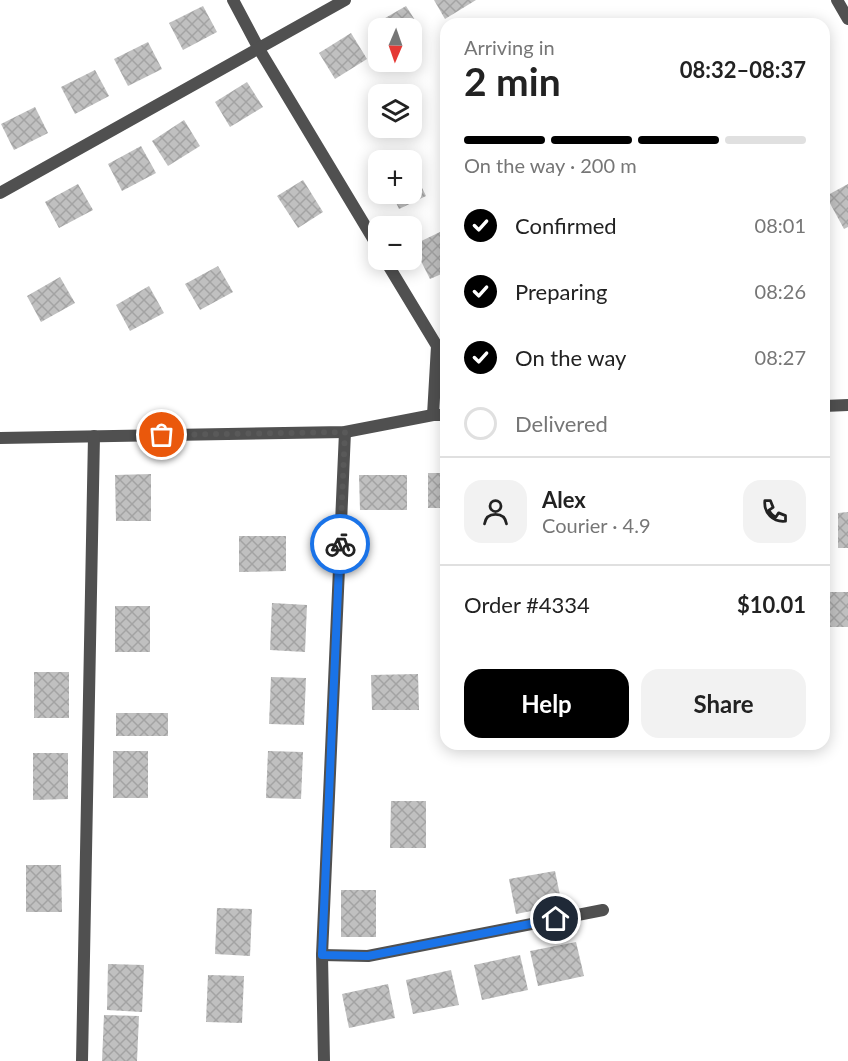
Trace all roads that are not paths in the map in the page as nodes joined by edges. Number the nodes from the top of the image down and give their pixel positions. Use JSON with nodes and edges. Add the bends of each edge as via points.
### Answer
{"nodes":[{"id":1,"x":233,"y":0,"type":"edge"},
{"id":2,"x":345,"y":0,"type":"edge"},
{"id":3,"x":837,"y":0,"type":"edge"},
{"id":4,"x":848,"y":19,"type":"edge"},
{"id":5,"x":259,"y":49,"type":"junction"},
{"id":6,"x":0,"y":193,"type":"edge"},
{"id":7,"x":368,"y":230,"type":"edge"},
{"id":8,"x":391,"y":270,"type":"edge"},
{"id":9,"x":848,"y":405,"type":"edge"},
{"id":10,"x":830,"y":406,"type":"edge"},
{"id":11,"x":439,"y":415,"type":"edge"},
{"id":12,"x":345,"y":432,"type":"junction"},
{"id":13,"x":94,"y":436,"type":"junction"},
{"id":14,"x":0,"y":438,"type":"edge"},
{"id":15,"x":603,"y":910,"type":"dead end"},
{"id":16,"x":322,"y":955,"type":"junction"},
{"id":17,"x":82,"y":1061,"type":"edge"},
{"id":18,"x":324,"y":1061,"type":"edge"}],
"edges":[{"from":1,"to":5,"type":"street"},
{"from":2,"to":5,"type":"street"},
{"from":3,"to":4,"type":"street"},
{"from":5,"to":6,"type":"street"},
{"from":5,"to":7,"type":"street"},
{"from":8,"to":11,"type":"street","via":[[437,346]]},
{"from":9,"to":10,"type":"street"},
{"from":11,"to":12,"type":"street"},
{"from":12,"to":13,"type":"street"},
{"from":12,"to":16,"type":"street"},
{"from":13,"to":14,"type":"street"},
{"from":13,"to":17,"type":"street"},
{"from":15,"to":16,"type":"street","via":[[368,956]]},
{"from":16,"to":18,"type":"street"}]}
